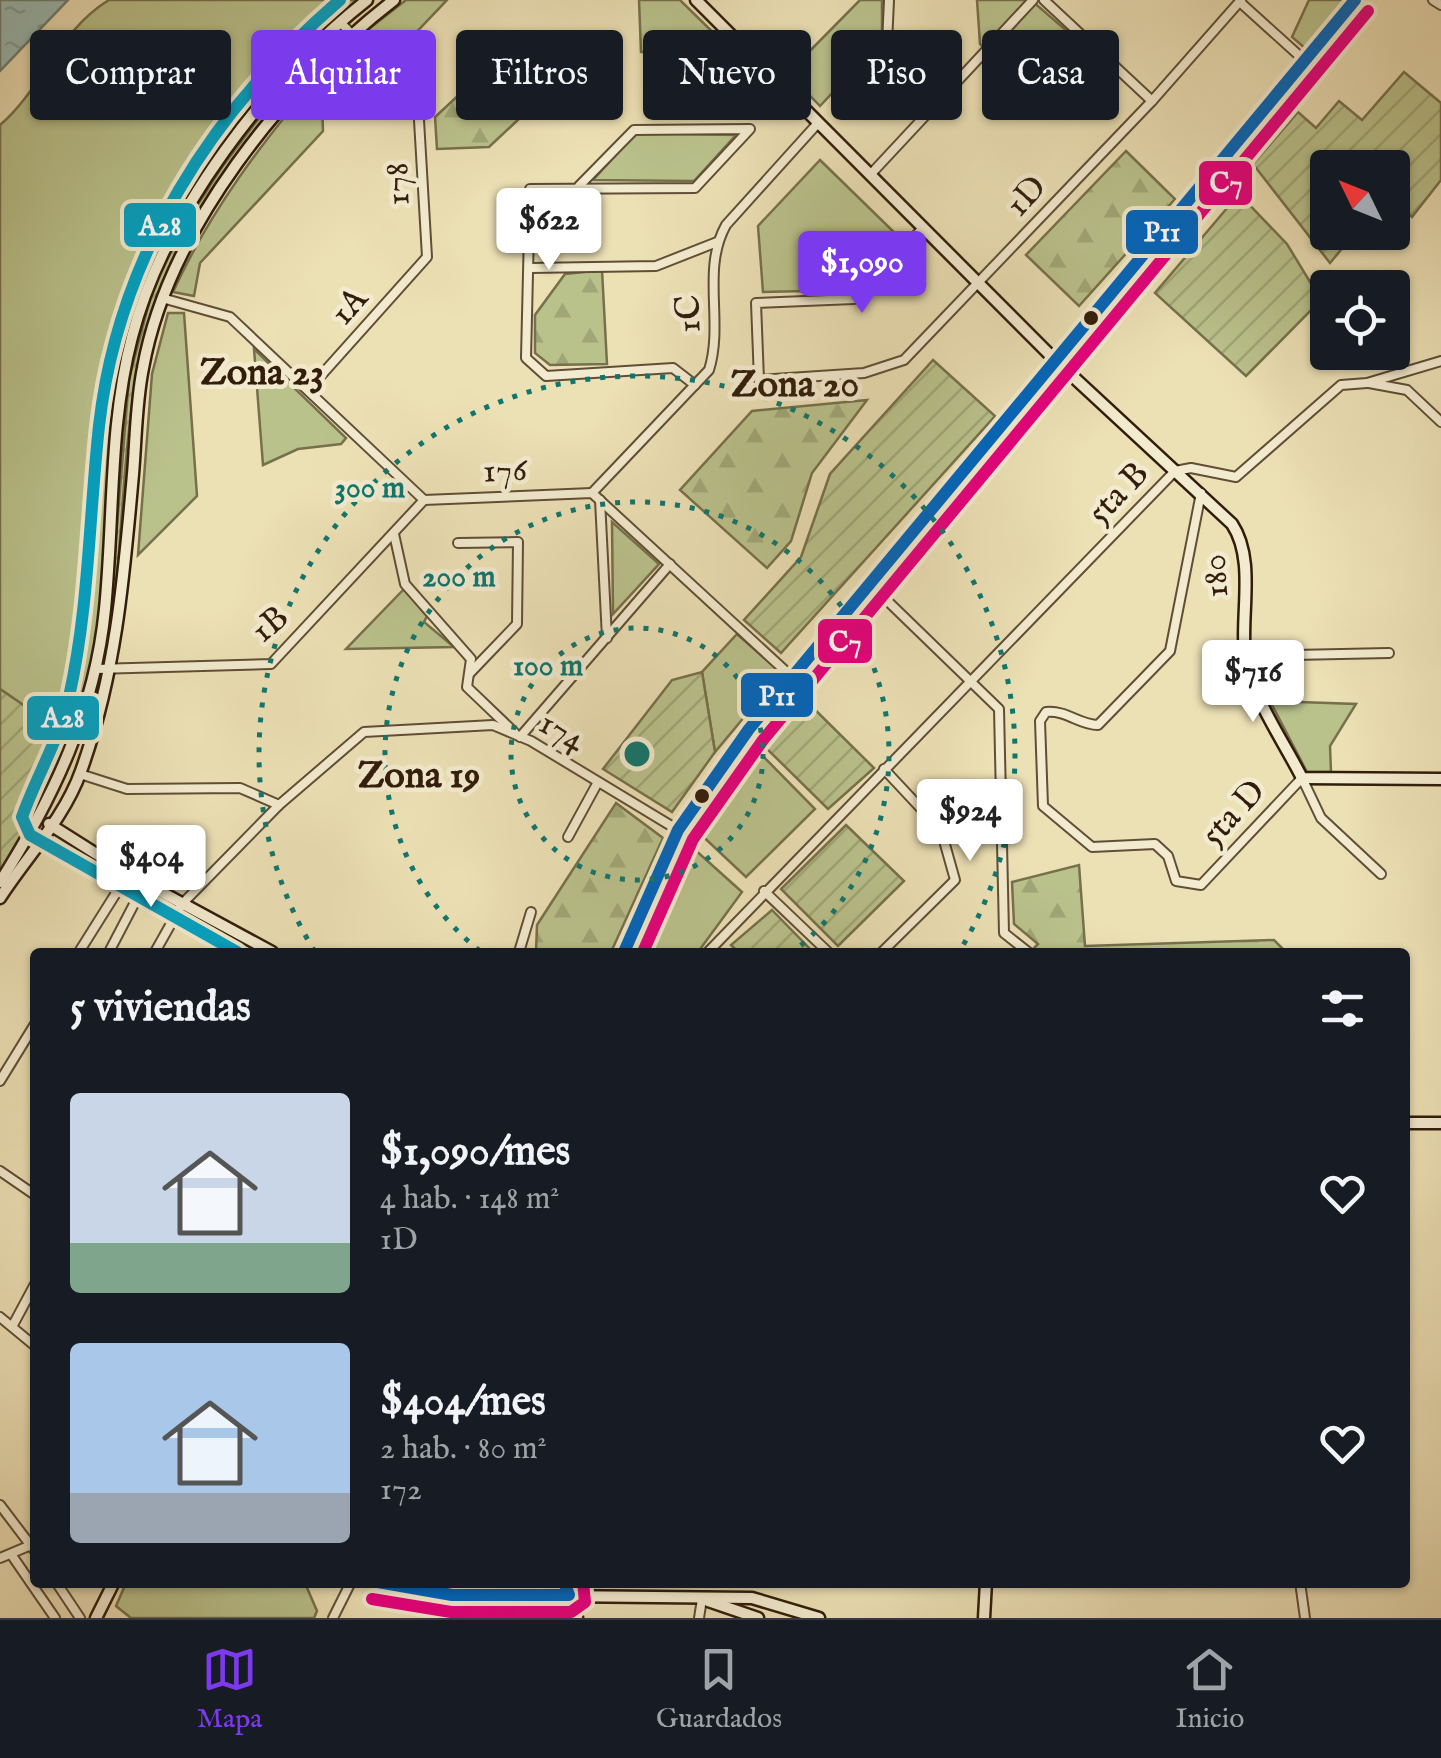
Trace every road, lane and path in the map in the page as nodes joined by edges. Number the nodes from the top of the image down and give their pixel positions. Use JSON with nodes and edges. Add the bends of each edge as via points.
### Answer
{"nodes":[{"id":1,"x":368,"y":0,"type":"edge"},
{"id":2,"x":394,"y":0,"type":"edge"},
{"id":3,"x":696,"y":0,"type":"edge"},
{"id":4,"x":889,"y":0,"type":"edge"},
{"id":5,"x":1033,"y":0,"type":"edge"},
{"id":6,"x":1044,"y":0,"type":"edge"},
{"id":7,"x":1060,"y":0,"type":"edge"},
{"id":8,"x":1354,"y":0,"type":"edge"},
{"id":9,"x":1432,"y":0,"type":"edge"},
{"id":10,"x":1241,"y":2,"type":"edge"},
{"id":11,"x":1441,"y":5,"type":"edge"},
{"id":12,"x":1052,"y":8,"type":"junction"},
{"id":13,"x":340,"y":22,"type":"junction"},
{"id":14,"x":349,"y":30,"type":"edge"},
{"id":15,"x":356,"y":30,"type":"edge"},
{"id":16,"x":888,"y":30,"type":"edge"},
{"id":17,"x":1304,"y":60,"type":"junction"},
{"id":18,"x":1152,"y":101,"type":"junction"},
{"id":19,"x":272,"y":120,"type":"edge"},
{"id":20,"x":419,"y":120,"type":"edge"},
{"id":21,"x":818,"y":123,"type":"junction"},
{"id":22,"x":870,"y":174,"type":"junction"},
{"id":23,"x":579,"y":186,"type":"junction"},
{"id":24,"x":923,"y":228,"type":"junction"},
{"id":25,"x":716,"y":242,"type":"junction"},
{"id":26,"x":426,"y":257,"type":"joint"},
{"id":27,"x":530,"y":268,"type":"junction"},
{"id":28,"x":979,"y":284,"type":"junction"},
{"id":29,"x":162,"y":298,"type":"junction"},
{"id":30,"x":1054,"y":359,"type":"junction"},
{"id":31,"x":1441,"y":361,"type":"edge"},
{"id":32,"x":1367,"y":383,"type":"junction"},
{"id":33,"x":695,"y":385,"type":"junction"},
{"id":34,"x":308,"y":390,"type":"junction"},
{"id":35,"x":1441,"y":422,"type":"edge"},
{"id":36,"x":1175,"y":471,"type":"junction"},
{"id":37,"x":1201,"y":493,"type":"junction"},
{"id":38,"x":592,"y":494,"type":"junction"},
{"id":39,"x":424,"y":500,"type":"junction"},
{"id":40,"x":600,"y":500,"type":"junction"},
{"id":41,"x":394,"y":534,"type":"junction"},
{"id":42,"x":458,"y":543,"type":"dead end"},
{"id":43,"x":670,"y":564,"type":"junction"},
{"id":44,"x":869,"y":583,"type":"junction"},
{"id":45,"x":606,"y":638,"type":"junction"},
{"id":46,"x":1390,"y":653,"type":"dead end"},
{"id":47,"x":1245,"y":656,"type":"junction"},
{"id":48,"x":96,"y":668,"type":"junction"},
{"id":49,"x":112,"y":670,"type":"junction"},
{"id":50,"x":470,"y":673,"type":"junction"},
{"id":51,"x":793,"y":678,"type":"junction"},
{"id":52,"x":969,"y":682,"type":"junction"},
{"id":53,"x":520,"y":737,"type":"junction"},
{"id":54,"x":884,"y":768,"type":"junction"},
{"id":55,"x":80,"y":774,"type":"junction"},
{"id":56,"x":1302,"y":778,"type":"junction"},
{"id":57,"x":1441,"y":779,"type":"edge"},
{"id":58,"x":598,"y":782,"type":"junction"},
{"id":59,"x":279,"y":806,"type":"junction"},
{"id":60,"x":39,"y":820,"type":"junction"},
{"id":61,"x":52,"y":826,"type":"junction"},
{"id":62,"x":678,"y":830,"type":"junction"},
{"id":63,"x":568,"y":837,"type":"dead end"},
{"id":64,"x":128,"y":874,"type":"junction"},
{"id":65,"x":1381,"y":874,"type":"dead end"},
{"id":66,"x":0,"y":882,"type":"edge"},
{"id":67,"x":145,"y":884,"type":"junction"},
{"id":68,"x":764,"y":891,"type":"junction"},
{"id":69,"x":0,"y":898,"type":"edge"},
{"id":70,"x":182,"y":904,"type":"junction"},
{"id":71,"x":531,"y":912,"type":"dead end"},
{"id":72,"x":82,"y":948,"type":"edge"},
{"id":73,"x":110,"y":948,"type":"edge"},
{"id":74,"x":157,"y":948,"type":"edge"},
{"id":75,"x":264,"y":948,"type":"edge"},
{"id":76,"x":520,"y":948,"type":"edge"},
{"id":77,"x":626,"y":948,"type":"edge"},
{"id":78,"x":712,"y":948,"type":"edge"},
{"id":79,"x":824,"y":948,"type":"edge"},
{"id":80,"x":886,"y":948,"type":"edge"},
{"id":81,"x":1023,"y":948,"type":"edge"},
{"id":82,"x":30,"y":1032,"type":"edge"},
{"id":83,"x":0,"y":1081,"type":"edge"},
{"id":84,"x":1441,"y":1122,"type":"edge"},
{"id":85,"x":1410,"y":1123,"type":"edge"},
{"id":86,"x":0,"y":1171,"type":"edge"},
{"id":87,"x":30,"y":1191,"type":"edge"},
{"id":88,"x":30,"y":1293,"type":"edge"},
{"id":89,"x":0,"y":1317,"type":"edge"},
{"id":90,"x":13,"y":1325,"type":"junction"},
{"id":91,"x":30,"y":1341,"type":"edge"},
{"id":92,"x":0,"y":1505,"type":"edge"},
{"id":93,"x":30,"y":1544,"type":"edge"},
{"id":94,"x":30,"y":1549,"type":"edge"},
{"id":95,"x":13,"y":1556,"type":"junction"},
{"id":96,"x":0,"y":1558,"type":"edge"},
{"id":97,"x":30,"y":1581,"type":"edge"},
{"id":98,"x":35,"y":1588,"type":"edge"},
{"id":99,"x":60,"y":1588,"type":"edge"},
{"id":100,"x":111,"y":1588,"type":"edge"},
{"id":101,"x":347,"y":1588,"type":"edge"},
{"id":102,"x":414,"y":1588,"type":"edge"},
{"id":103,"x":562,"y":1588,"type":"edge"},
{"id":104,"x":986,"y":1588,"type":"edge"},
{"id":105,"x":1301,"y":1588,"type":"edge"},
{"id":106,"x":593,"y":1595,"type":"junction"},
{"id":107,"x":564,"y":1596,"type":"junction"},
{"id":108,"x":702,"y":1598,"type":"junction"},
{"id":109,"x":55,"y":1618,"type":"edge"},
{"id":110,"x":80,"y":1618,"type":"edge"},
{"id":111,"x":96,"y":1618,"type":"edge"},
{"id":112,"x":332,"y":1618,"type":"edge"},
{"id":113,"x":562,"y":1618,"type":"edge"},
{"id":114,"x":578,"y":1618,"type":"edge"},
{"id":115,"x":699,"y":1618,"type":"edge"},
{"id":116,"x":758,"y":1618,"type":"edge"},
{"id":117,"x":819,"y":1618,"type":"edge"},
{"id":118,"x":984,"y":1618,"type":"edge"},
{"id":119,"x":1305,"y":1618,"type":"edge"}],
"edges":[{"from":1,"to":13,"type":"street"},
{"from":2,"to":15,"type":"street"},
{"from":3,"to":21,"type":"street","name":"180"},
{"from":4,"to":16,"type":"street"},
{"from":5,"to":22,"type":"street"},
{"from":6,"to":12,"type":"street"},
{"from":7,"to":12,"type":"street"},
{"from":8,"to":17,"type":"street"},
{"from":9,"to":11,"type":"street"},
{"from":10,"to":17,"type":"street"},
{"from":10,"to":18,"type":"street","name":"1D"},
{"from":12,"to":18,"type":"street"},
{"from":13,"to":14,"type":"street","name":"178"},
{"from":13,"to":48,"type":"street","via":[[286,75],[189,206],[142,302],[124,372]]},
{"from":17,"to":30,"type":"street"},
{"from":18,"to":28,"type":"street","name":"1D"},
{"from":19,"to":29,"type":"street","via":[[210,206]]},
{"from":20,"to":26,"type":"street","name":"178"},
{"from":21,"to":22,"type":"street","name":"180"},
{"from":21,"to":25,"type":"street"},
{"from":22,"to":24,"type":"street","name":"180"},
{"from":23,"to":23,"type":"street","via":[[634,130],[750,128],[696,188]]},
{"from":23,"to":27,"type":"street","via":[[530,189]]},
{"from":24,"to":28,"type":"street","name":"180"},
{"from":24,"to":28,"type":"street","name":"1D","via":[[854,299],[756,303],[758,380],[864,373],[904,360]]},
{"from":25,"to":27,"type":"street","via":[[656,266]]},
{"from":25,"to":33,"type":"street","name":"1C","via":[[717,346]]},
{"from":26,"to":34,"type":"street","name":"1A"},
{"from":27,"to":33,"type":"street","via":[[526,358],[546,376],[673,368]]},
{"from":28,"to":30,"type":"street","name":"180"},
{"from":29,"to":34,"type":"street","via":[[230,317]]},
{"from":29,"to":49,"type":"street","via":[[142,370]]},
{"from":30,"to":36,"type":"street","name":"180"},
{"from":30,"to":44,"type":"street"},
{"from":31,"to":32,"type":"street","name":"5ta B"},
{"from":32,"to":35,"type":"street","via":[[1408,390]]},
{"from":32,"to":36,"type":"street","name":"5ta B","via":[[1341,386],[1236,476]]},
{"from":33,"to":38,"type":"street","name":"1C"},
{"from":34,"to":39,"type":"street"},
{"from":36,"to":37,"type":"street","name":"180"},
{"from":36,"to":52,"type":"street","name":"5ta B"},
{"from":37,"to":47,"type":"street","name":"180","via":[[1240,535]]},
{"from":37,"to":56,"type":"street","name":"5ta D","via":[[1170,652],[1098,725],[1059,710],[1046,712],[1040,720],[1043,806],[1092,847],[1155,844],[1168,856],[1176,881],[1192,887]]},
{"from":38,"to":39,"type":"street","name":"176"},
{"from":38,"to":40,"type":"street"},
{"from":39,"to":41,"type":"street","name":"1B"},
{"from":40,"to":43,"type":"street"},
{"from":40,"to":45,"type":"street"},
{"from":41,"to":49,"type":"street","name":"1B","via":[[271,664]]},
{"from":41,"to":50,"type":"street","via":[[405,584],[464,648]]},
{"from":42,"to":50,"type":"street","via":[[518,542],[517,624]]},
{"from":43,"to":45,"type":"street"},
{"from":43,"to":51,"type":"street"},
{"from":44,"to":51,"type":"street"},
{"from":44,"to":52,"type":"street"},
{"from":45,"to":53,"type":"street"},
{"from":46,"to":47,"type":"street"},
{"from":47,"to":56,"type":"street","name":"180"},
{"from":48,"to":49,"type":"street","name":"1B"},
{"from":48,"to":60,"type":"street","via":[[68,762]]},
{"from":49,"to":55,"type":"street"},
{"from":50,"to":53,"type":"street","via":[[472,693]]},
{"from":51,"to":62,"type":"street"},
{"from":52,"to":54,"type":"street","name":"5ta B"},
{"from":52,"to":81,"type":"street","via":[[998,709],[1000,900],[1004,933]]},
{"from":53,"to":58,"type":"street","name":"174"},
{"from":53,"to":59,"type":"street","name":"174","via":[[493,725],[364,732]]},
{"from":54,"to":68,"type":"street","name":"5ta B"},
{"from":54,"to":80,"type":"street","via":[[942,830],[955,880]]},
{"from":55,"to":59,"type":"street","via":[[127,789],[240,788]]},
{"from":55,"to":61,"type":"street"},
{"from":56,"to":57,"type":"street"},
{"from":56,"to":65,"type":"street","via":[[1321,818]]},
{"from":58,"to":62,"type":"street","name":"174"},
{"from":58,"to":63,"type":"street"},
{"from":59,"to":70,"type":"street"},
{"from":60,"to":61,"type":"street"},
{"from":60,"to":66,"type":"street"},
{"from":61,"to":64,"type":"street"},
{"from":61,"to":69,"type":"street"},
{"from":62,"to":77,"type":"street"},
{"from":64,"to":67,"type":"street"},
{"from":64,"to":72,"type":"street"},
{"from":67,"to":70,"type":"street"},
{"from":67,"to":73,"type":"street"},
{"from":68,"to":78,"type":"street","name":"5ta B"},
{"from":68,"to":79,"type":"street"},
{"from":70,"to":74,"type":"street"},
{"from":70,"to":75,"type":"street"},
{"from":71,"to":76,"type":"street"},
{"from":82,"to":83,"type":"street"},
{"from":84,"to":85,"type":"street"},
{"from":86,"to":87,"type":"street"},
{"from":88,"to":90,"type":"street"},
{"from":89,"to":90,"type":"street"},
{"from":90,"to":91,"type":"street"},
{"from":92,"to":93,"type":"street"},
{"from":94,"to":95,"type":"street"},
{"from":95,"to":96,"type":"street"},
{"from":95,"to":97,"type":"street"},
{"from":98,"to":109,"type":"street"},
{"from":99,"to":110,"type":"street"},
{"from":100,"to":111,"type":"street"},
{"from":101,"to":112,"type":"street"},
{"from":102,"to":107,"type":"street"},
{"from":103,"to":107,"type":"street"},
{"from":104,"to":118,"type":"street"},
{"from":105,"to":119,"type":"street"},
{"from":106,"to":107,"type":"street"},
{"from":106,"to":108,"type":"street"},
{"from":106,"to":114,"type":"street"},
{"from":107,"to":113,"type":"street"},
{"from":107,"to":114,"type":"street"},
{"from":108,"to":115,"type":"street"},
{"from":108,"to":116,"type":"street"},
{"from":108,"to":117,"type":"street","via":[[752,1598]]}]}
